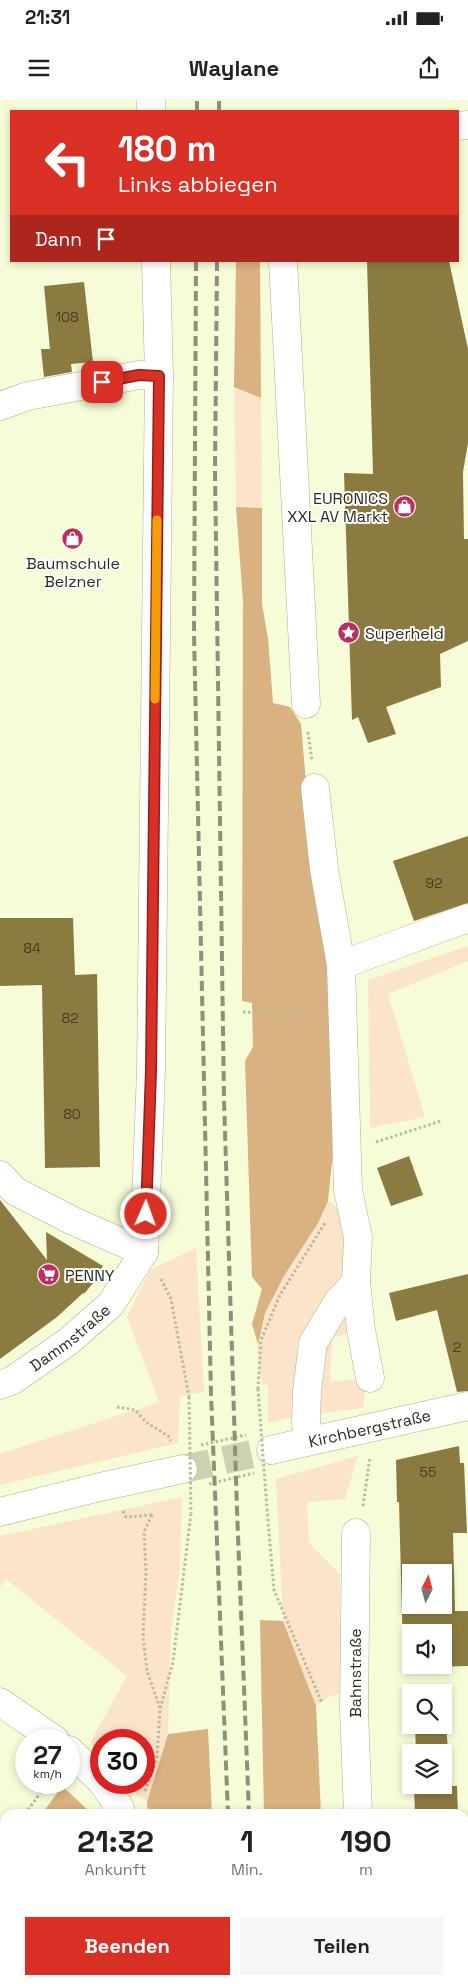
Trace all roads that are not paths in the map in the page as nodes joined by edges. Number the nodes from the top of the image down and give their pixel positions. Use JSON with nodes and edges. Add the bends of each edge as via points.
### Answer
{"nodes":[{"id":1,"x":156,"y":262,"type":"edge"},
{"id":2,"x":283,"y":262,"type":"edge"},
{"id":3,"x":159,"y":376,"type":"junction"},
{"id":4,"x":0,"y":406,"type":"edge"},
{"id":5,"x":306,"y":704,"type":"road end"},
{"id":6,"x":315,"y":788,"type":"road end"},
{"id":7,"x":468,"y":918,"type":"edge"},
{"id":8,"x":341,"y":965,"type":"junction"},
{"id":9,"x":0,"y":1175,"type":"edge"},
{"id":10,"x":144,"y":1252,"type":"junction"},
{"id":11,"x":356,"y":1282,"type":"junction"},
{"id":12,"x":370,"y":1378,"type":"dead end"},
{"id":13,"x":0,"y":1386,"type":"edge"},
{"id":14,"x":468,"y":1406,"type":"edge"},
{"id":15,"x":308,"y":1441,"type":"junction"},
{"id":16,"x":271,"y":1450,"type":"tunnel mouth"},
{"id":17,"x":183,"y":1469,"type":"tunnel mouth"},
{"id":18,"x":0,"y":1512,"type":"edge"},
{"id":19,"x":356,"y":1533,"type":"dead end"},
{"id":20,"x":0,"y":1702,"type":"edge"},
{"id":21,"x":39,"y":1729,"type":"edge"},
{"id":22,"x":80,"y":1761,"type":"edge"},
{"id":23,"x":90,"y":1770,"type":"edge"},
{"id":24,"x":109,"y":1794,"type":"edge"},
{"id":25,"x":119,"y":1809,"type":"edge"},
{"id":26,"x":358,"y":1809,"type":"edge"}],
"edges":[{"from":1,"to":3,"type":"street"},
{"from":2,"to":5,"type":"street"},
{"from":3,"to":4,"type":"street","via":[[139,375],[28,396]]},
{"from":3,"to":10,"type":"street","via":[[151,1071]]},
{"from":6,"to":8,"type":"street","via":[[324,869]]},
{"from":7,"to":8,"type":"street"},
{"from":8,"to":11,"type":"street","via":[[348,1190],[358,1237]]},
{"from":9,"to":10,"type":"street","via":[[14,1191]]},
{"from":10,"to":13,"type":"street","name":"Dammstraße","via":[[111,1304],[69,1341]]},
{"from":11,"to":12,"type":"street"},
{"from":11,"to":15,"type":"street","via":[[337,1303],[313,1343],[307,1391]]},
{"from":14,"to":15,"type":"street","name":"Kirchbergstraße"},
{"from":15,"to":16,"type":"street","name":"Kirchbergstraße"},
{"from":17,"to":18,"type":"street"},
{"from":19,"to":26,"type":"street","name":"Bahnstraße","via":[[354,1710]]},
{"from":20,"to":21,"type":"street"},
{"from":22,"to":23,"type":"street"},
{"from":24,"to":25,"type":"street"}]}
